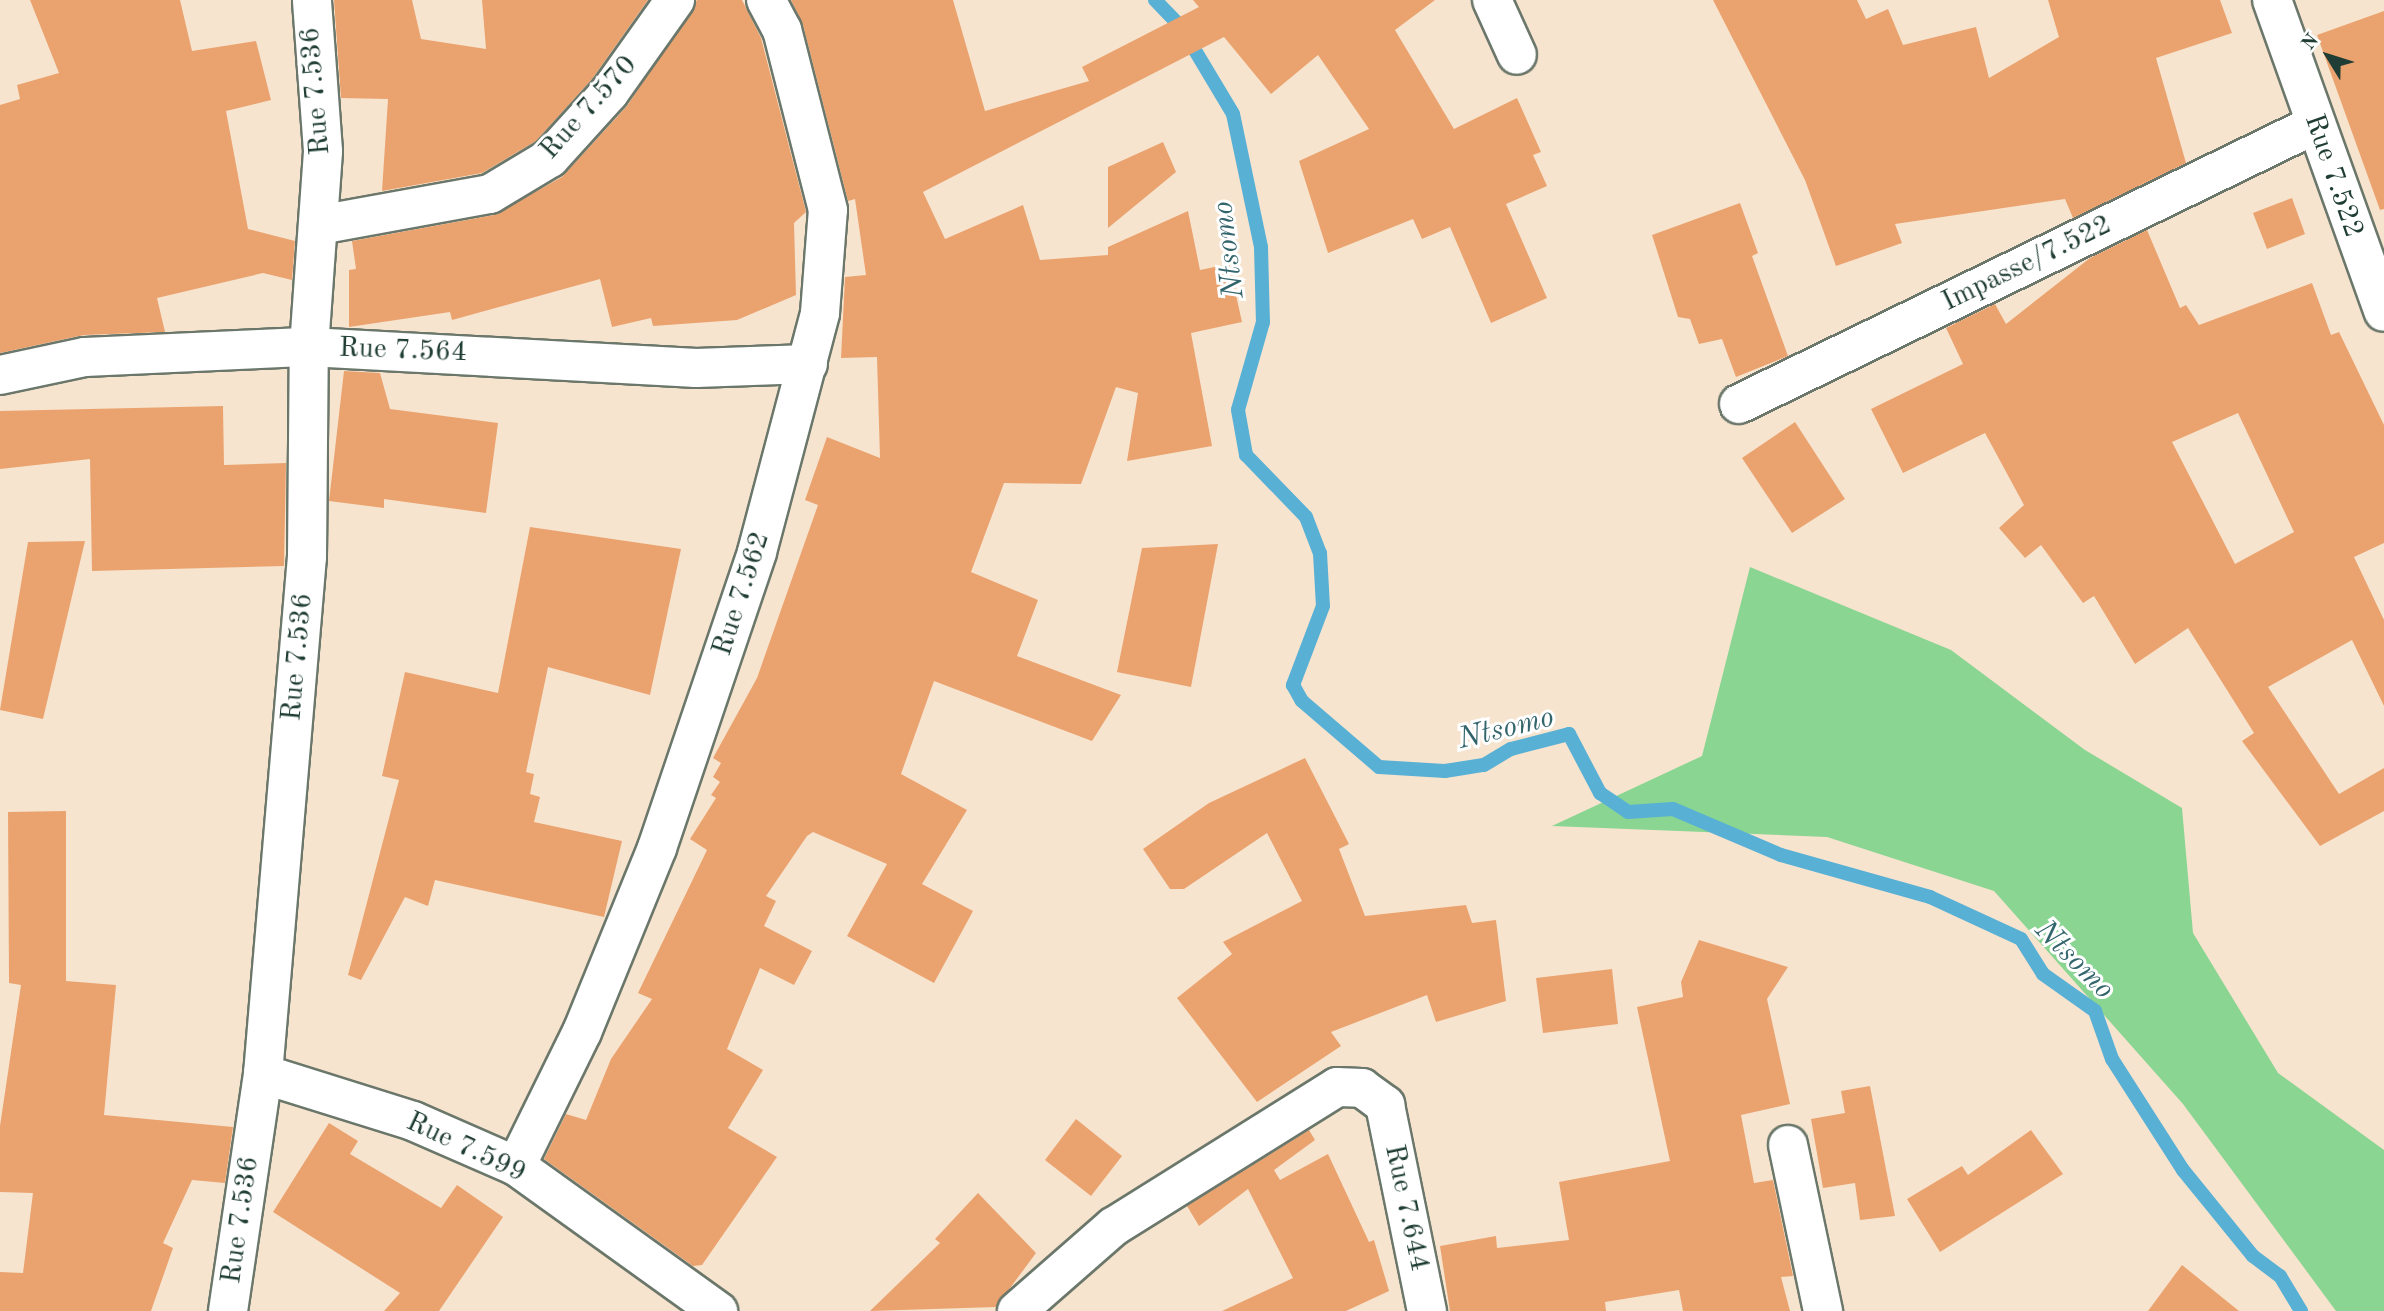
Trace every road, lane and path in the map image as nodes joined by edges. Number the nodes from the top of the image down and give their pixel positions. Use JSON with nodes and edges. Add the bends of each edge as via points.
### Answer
{"nodes":[{"id":1,"x":312,"y":0,"type":"edge"},
{"id":2,"x":675,"y":0,"type":"edge"},
{"id":3,"x":766,"y":0,"type":"edge"},
{"id":4,"x":1492,"y":0,"type":"edge"},
{"id":5,"x":2272,"y":0,"type":"edge"},
{"id":6,"x":1517,"y":55,"type":"dead end"},
{"id":7,"x":2316,"y":124,"type":"junction"},
{"id":8,"x":320,"y":225,"type":"junction"},
{"id":9,"x":2384,"y":312,"type":"edge"},
{"id":10,"x":309,"y":347,"type":"junction"},
{"id":11,"x":808,"y":364,"type":"junction"},
{"id":12,"x":0,"y":375,"type":"edge"},
{"id":13,"x":1739,"y":404,"type":"dead end"},
{"id":14,"x":263,"y":1074,"type":"junction"},
{"id":15,"x":1788,"y":1145,"type":"dead end"},
{"id":16,"x":516,"y":1166,"type":"junction"},
{"id":17,"x":228,"y":1311,"type":"edge"},
{"id":18,"x":718,"y":1311,"type":"edge"},
{"id":19,"x":1017,"y":1311,"type":"edge"},
{"id":20,"x":1427,"y":1311,"type":"edge"},
{"id":21,"x":1823,"y":1311,"type":"edge"}],
"edges":[{"from":1,"to":8,"type":"street","name":"Rue 7.536","via":[[323,151]]},
{"from":2,"to":8,"type":"street","name":"Rue 7.570","via":[[609,93],[550,158],[490,194]]},
{"from":3,"to":11,"type":"street","name":"Rue 7.562","via":[[782,30],[828,210],[820,313]]},
{"from":4,"to":6,"type":"street"},
{"from":5,"to":7,"type":"street","name":"Rue 7.522"},
{"from":7,"to":9,"type":"street","name":"Rue 7.522"},
{"from":7,"to":13,"type":"street","name":"Impasse/7.522"},
{"from":8,"to":10,"type":"street","name":"Rue 7.536"},
{"from":10,"to":11,"type":"street","name":"Rue 7.564","via":[[696,368]]},
{"from":10,"to":12,"type":"street","name":"Rue 7.564","via":[[85,357]]},
{"from":10,"to":14,"type":"street","name":"Rue 7.536","via":[[307,557]]},
{"from":11,"to":16,"type":"street","name":"Rue 7.562","via":[[757,552],[657,848],[582,1032]]},
{"from":14,"to":16,"type":"street","name":"Rue 7.599","via":[[413,1121]]},
{"from":14,"to":17,"type":"street","name":"Rue 7.536"},
{"from":15,"to":21,"type":"street"},
{"from":16,"to":18,"type":"street","name":"Rue 7.599"},
{"from":19,"to":20,"type":"street","name":"Rue 7.644","via":[[1113,1227],[1337,1087],[1362,1088],[1385,1105]]}]}
